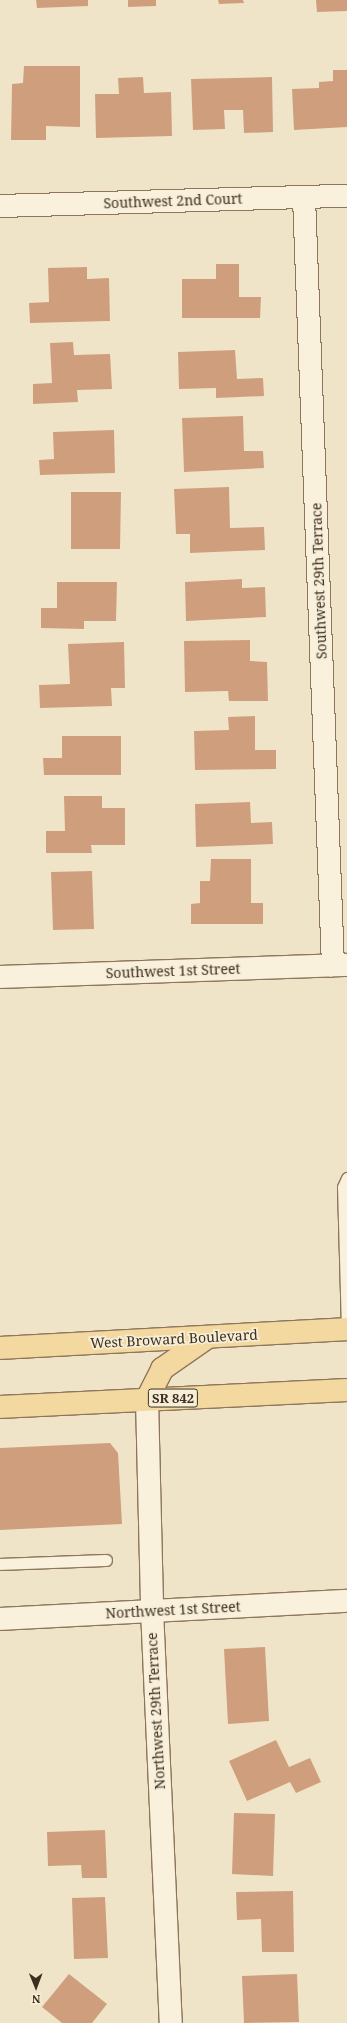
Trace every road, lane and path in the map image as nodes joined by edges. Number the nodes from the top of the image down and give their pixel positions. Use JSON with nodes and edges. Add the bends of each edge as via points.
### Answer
{"nodes":[{"id":1,"x":347,"y":196,"type":"edge"},
{"id":2,"x":304,"y":197,"type":"junction"},
{"id":3,"x":0,"y":206,"type":"edge"},
{"id":4,"x":340,"y":965,"type":"edge"},
{"id":5,"x":0,"y":977,"type":"edge"},
{"id":6,"x":347,"y":1178,"type":"edge"},
{"id":7,"x":346,"y":1236,"type":"edge"},
{"id":8,"x":347,"y":1330,"type":"edge"},
{"id":9,"x":208,"y":1337,"type":"junction"},
{"id":10,"x":0,"y":1348,"type":"edge"},
{"id":11,"x":347,"y":1390,"type":"edge"},
{"id":12,"x":147,"y":1399,"type":"junction"},
{"id":13,"x":0,"y":1407,"type":"edge"},
{"id":14,"x":106,"y":1560,"type":"dead end"},
{"id":15,"x":0,"y":1564,"type":"edge"},
{"id":16,"x":347,"y":1601,"type":"edge"},
{"id":17,"x":152,"y":1610,"type":"junction"},
{"id":18,"x":0,"y":1619,"type":"edge"},
{"id":19,"x":171,"y":2023,"type":"edge"}],
"edges":[{"from":1,"to":2,"type":"street","name":"Southwest 2nd Court"},
{"from":2,"to":3,"type":"street","name":"Southwest 2nd Court"},
{"from":2,"to":4,"type":"street","name":"Southwest 29th Terrace"},
{"from":4,"to":5,"type":"street","name":"Southwest 1st Street"},
{"from":6,"to":7,"type":"lane","via":[[343,1187]]},
{"from":7,"to":8,"type":"lane"},
{"from":8,"to":9,"type":"main road","name":"West Broward Boulevard"},
{"from":9,"to":10,"type":"main road","name":"West Broward Boulevard"},
{"from":9,"to":12,"type":"main road","via":[[162,1369]]},
{"from":11,"to":12,"type":"main road","number":"SR 842"},
{"from":12,"to":13,"type":"main road","number":"SR 842"},
{"from":12,"to":17,"type":"street","name":"Northwest 29th Terrace"},
{"from":14,"to":15,"type":"lane"},
{"from":16,"to":17,"type":"street","name":"Northwest 1st Street"},
{"from":17,"to":18,"type":"street","name":"Northwest 1st Street"},
{"from":17,"to":19,"type":"street","name":"Northwest 29th Terrace"}]}
